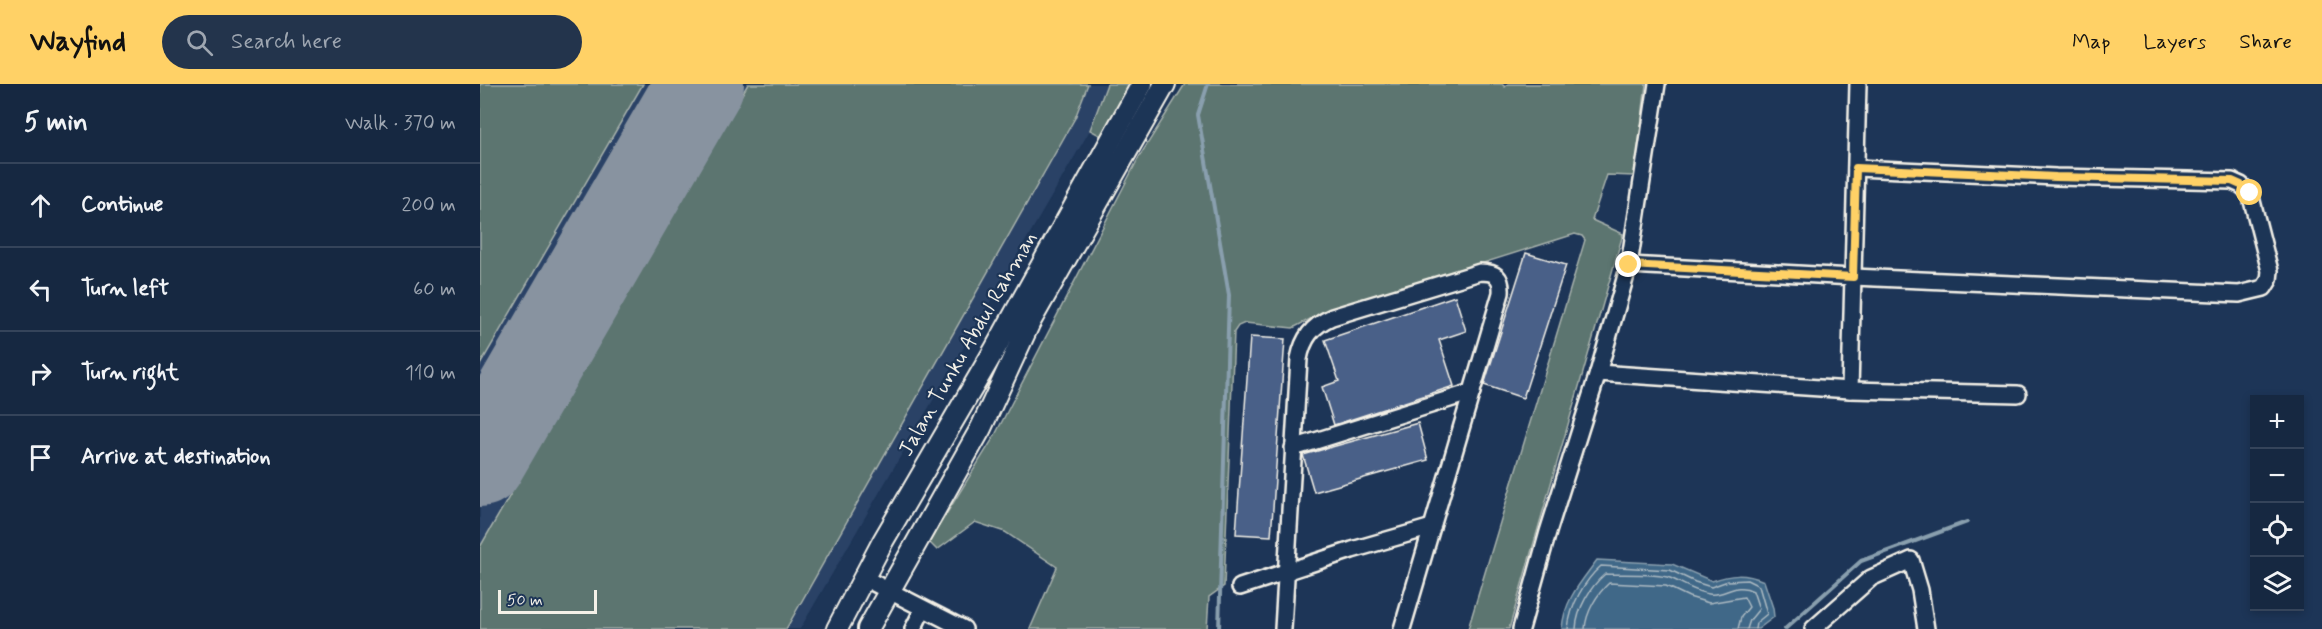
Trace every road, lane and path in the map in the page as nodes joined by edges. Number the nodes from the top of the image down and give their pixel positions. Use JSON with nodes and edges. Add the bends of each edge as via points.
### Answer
{"nodes":[{"id":1,"x":1142,"y":84,"type":"edge"},
{"id":2,"x":1657,"y":84,"type":"edge"},
{"id":3,"x":1858,"y":84,"type":"edge"},
{"id":4,"x":1164,"y":85,"type":"edge"},
{"id":5,"x":1856,"y":168,"type":"junction"},
{"id":6,"x":1629,"y":265,"type":"junction"},
{"id":7,"x":1853,"y":277,"type":"junction"},
{"id":8,"x":1598,"y":374,"type":"junction"},
{"id":9,"x":1850,"y":390,"type":"junction"},
{"id":10,"x":1472,"y":392,"type":"junction"},
{"id":11,"x":2018,"y":394,"type":"dead end"},
{"id":12,"x":1293,"y":448,"type":"junction"},
{"id":13,"x":1432,"y":527,"type":"junction"},
{"id":14,"x":1286,"y":572,"type":"junction"},
{"id":15,"x":864,"y":578,"type":"junction"},
{"id":16,"x":1240,"y":586,"type":"dead end"},
{"id":17,"x":889,"y":591,"type":"junction"},
{"id":18,"x":923,"y":609,"type":"junction"},
{"id":19,"x":837,"y":629,"type":"edge"},
{"id":20,"x":868,"y":629,"type":"edge"},
{"id":21,"x":913,"y":629,"type":"edge"},
{"id":22,"x":964,"y":629,"type":"edge"},
{"id":23,"x":1282,"y":629,"type":"edge"},
{"id":24,"x":1402,"y":629,"type":"edge"},
{"id":25,"x":1521,"y":629,"type":"edge"},
{"id":26,"x":1813,"y":629,"type":"edge"},
{"id":27,"x":1926,"y":629,"type":"edge"}],
"edges":[{"from":1,"to":15,"type":"main road","name":"Jalan Tunku Abdul Rahman"},
{"from":2,"to":6,"type":"street"},
{"from":3,"to":5,"type":"street"},
{"from":4,"to":17,"type":"main road","name":"Jalan Tunku Abdul Rahman","via":[[1030,322],[981,428]]},
{"from":5,"to":7,"type":"street"},
{"from":5,"to":7,"type":"street","via":[[2232,181],[2250,193],[2270,272],[2264,288],[2239,294]]},
{"from":6,"to":7,"type":"street"},
{"from":6,"to":8,"type":"street"},
{"from":7,"to":9,"type":"street"},
{"from":8,"to":9,"type":"street"},
{"from":8,"to":25,"type":"street"},
{"from":9,"to":11,"type":"street"},
{"from":10,"to":12,"type":"street"},
{"from":10,"to":12,"type":"street","via":[[1502,293],[1498,276],[1490,272],[1332,317],[1309,331],[1299,359]]},
{"from":10,"to":13,"type":"street"},
{"from":12,"to":14,"type":"street"},
{"from":13,"to":14,"type":"street"},
{"from":13,"to":24,"type":"street"},
{"from":14,"to":16,"type":"street"},
{"from":14,"to":23,"type":"street"},
{"from":15,"to":17,"type":"street"},
{"from":15,"to":19,"type":"main road","name":"Jalan Tunku Abdul Rahman"},
{"from":17,"to":18,"type":"street"},
{"from":17,"to":20,"type":"main road","name":"Jalan Tunku Abdul Rahman"},
{"from":18,"to":21,"type":"street"},
{"from":18,"to":22,"type":"street"},
{"from":26,"to":27,"type":"street","via":[[1871,578],[1911,560]]}]}
